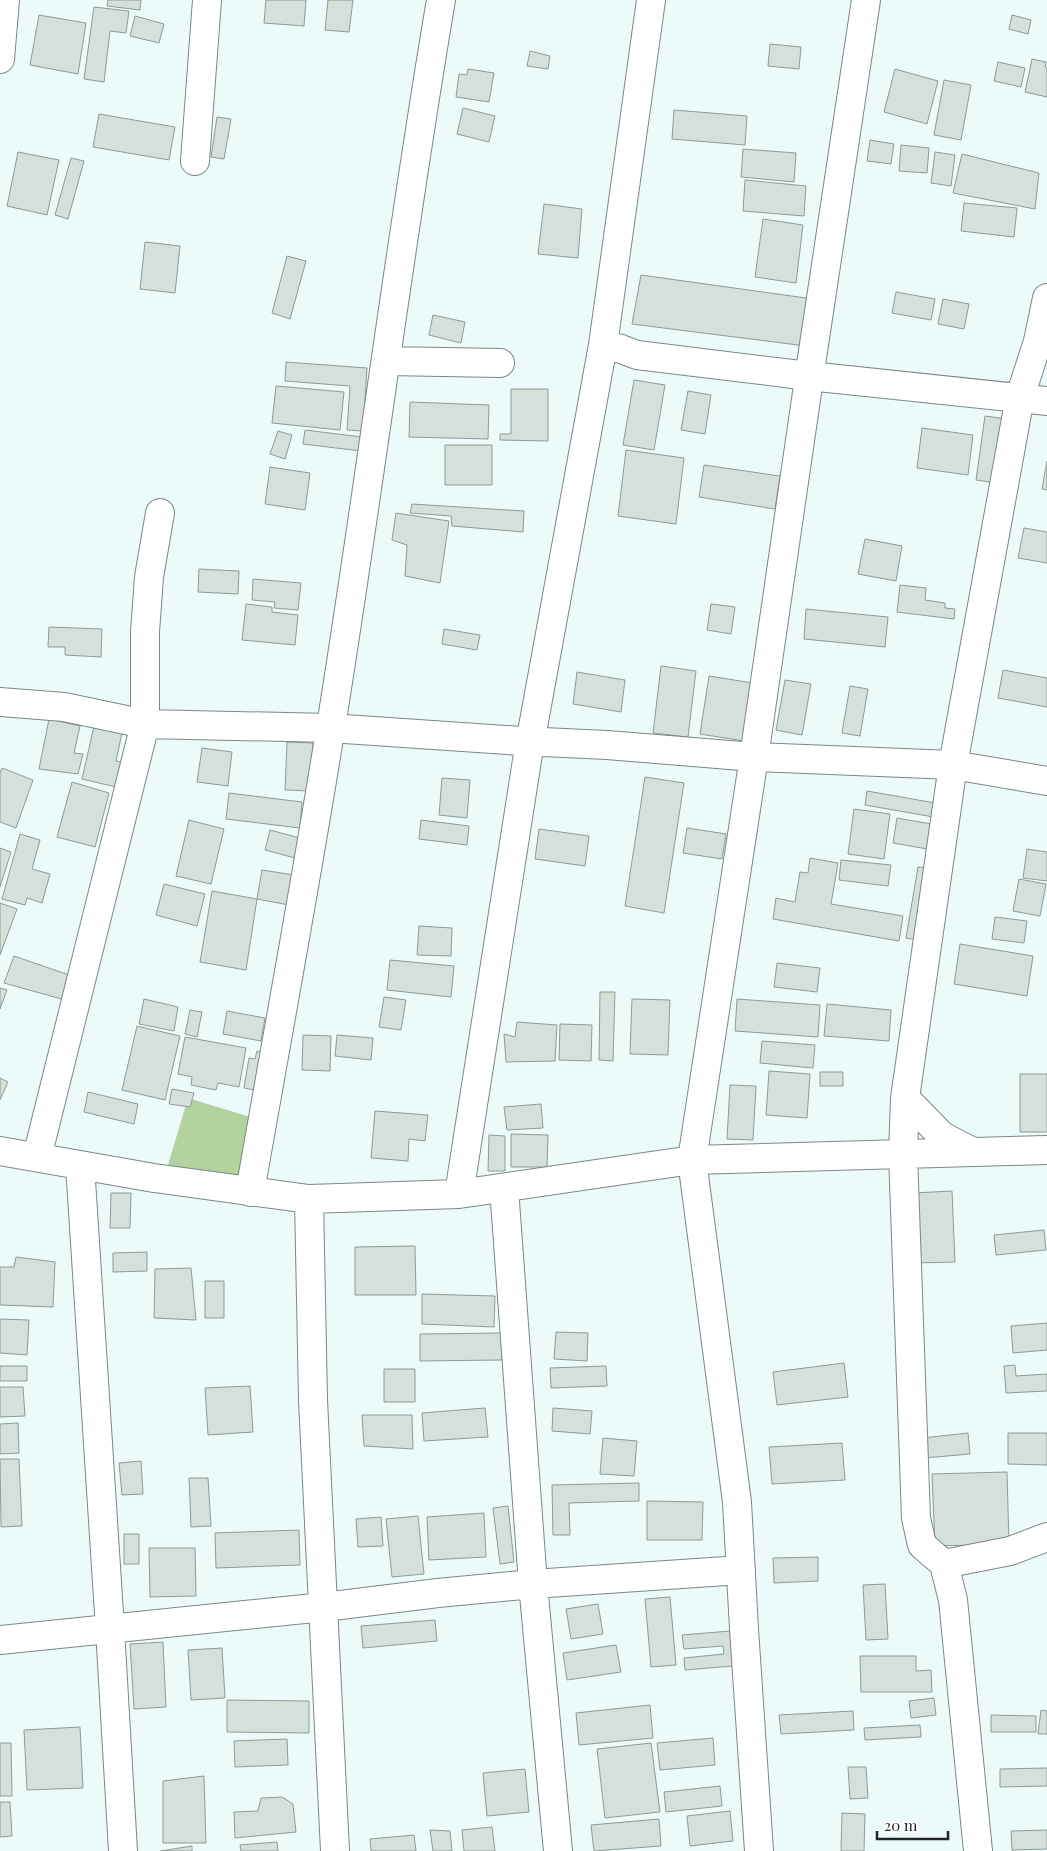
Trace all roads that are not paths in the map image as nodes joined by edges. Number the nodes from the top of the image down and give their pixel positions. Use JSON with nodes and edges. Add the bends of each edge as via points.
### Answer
{"nodes":[{"id":1,"x":5,"y":0,"type":"edge"},
{"id":2,"x":207,"y":0,"type":"edge"},
{"id":3,"x":441,"y":0,"type":"edge"},
{"id":4,"x":651,"y":0,"type":"edge"},
{"id":5,"x":866,"y":0,"type":"edge"},
{"id":6,"x":0,"y":59,"type":"edge"},
{"id":7,"x":195,"y":161,"type":"dead end"},
{"id":8,"x":1047,"y":298,"type":"edge"},
{"id":9,"x":603,"y":345,"type":"junction"},
{"id":10,"x":387,"y":361,"type":"junction"},
{"id":11,"x":500,"y":363,"type":"dead end"},
{"id":12,"x":809,"y":376,"type":"junction"},
{"id":13,"x":1020,"y":397,"type":"junction"},
{"id":14,"x":1047,"y":401,"type":"edge"},
{"id":15,"x":160,"y":513,"type":"dead end"},
{"id":16,"x":0,"y":702,"type":"edge"},
{"id":17,"x":146,"y":724,"type":"junction"},
{"id":18,"x":330,"y":728,"type":"junction"},
{"id":19,"x":530,"y":740,"type":"junction"},
{"id":20,"x":754,"y":758,"type":"junction"},
{"id":21,"x":953,"y":765,"type":"junction"},
{"id":22,"x":1047,"y":781,"type":"edge"},
{"id":23,"x":905,"y":1098,"type":"junction"},
{"id":24,"x":1047,"y":1150,"type":"edge"},
{"id":25,"x":0,"y":1152,"type":"edge"},
{"id":26,"x":974,"y":1152,"type":"junction"},
{"id":27,"x":904,"y":1154,"type":"junction"},
{"id":28,"x":37,"y":1157,"type":"junction"},
{"id":29,"x":692,"y":1160,"type":"junction"},
{"id":30,"x":80,"y":1165,"type":"junction"},
{"id":31,"x":504,"y":1188,"type":"junction"},
{"id":32,"x":250,"y":1192,"type":"junction"},
{"id":33,"x":459,"y":1194,"type":"junction"},
{"id":34,"x":309,"y":1199,"type":"junction"},
{"id":35,"x":1047,"y":1538,"type":"edge"},
{"id":36,"x":944,"y":1564,"type":"junction"},
{"id":37,"x":741,"y":1570,"type":"junction"},
{"id":38,"x":533,"y":1584,"type":"junction"},
{"id":39,"x":324,"y":1607,"type":"junction"},
{"id":40,"x":110,"y":1630,"type":"junction"},
{"id":41,"x":0,"y":1640,"type":"edge"},
{"id":42,"x":123,"y":1851,"type":"edge"},
{"id":43,"x":335,"y":1851,"type":"edge"},
{"id":44,"x":558,"y":1851,"type":"edge"},
{"id":45,"x":760,"y":1851,"type":"edge"},
{"id":46,"x":978,"y":1851,"type":"edge"}],
"edges":[{"from":1,"to":6,"type":"street"},
{"from":2,"to":7,"type":"street"},
{"from":3,"to":10,"type":"street","via":[[417,142]]},
{"from":4,"to":9,"type":"street"},
{"from":5,"to":12,"type":"street"},
{"from":8,"to":13,"type":"street","via":[[1038,341]]},
{"from":9,"to":12,"type":"street","via":[[637,355]]},
{"from":9,"to":19,"type":"street"},
{"from":10,"to":11,"type":"street"},
{"from":10,"to":18,"type":"street"},
{"from":12,"to":13,"type":"street"},
{"from":12,"to":20,"type":"street"},
{"from":13,"to":14,"type":"street"},
{"from":13,"to":21,"type":"street"},
{"from":15,"to":17,"type":"street","via":[[149,577],[145,632]]},
{"from":16,"to":17,"type":"street","via":[[64,707]]},
{"from":17,"to":18,"type":"street"},
{"from":17,"to":28,"type":"street"},
{"from":18,"to":19,"type":"street"},
{"from":18,"to":32,"type":"street"},
{"from":19,"to":20,"type":"street"},
{"from":19,"to":33,"type":"street"},
{"from":20,"to":21,"type":"street"},
{"from":20,"to":29,"type":"street"},
{"from":21,"to":22,"type":"street"},
{"from":21,"to":23,"type":"street"},
{"from":23,"to":26,"type":"street","via":[[942,1136]]},
{"from":23,"to":27,"type":"street"},
{"from":24,"to":26,"type":"street"},
{"from":25,"to":28,"type":"street"},
{"from":26,"to":27,"type":"street"},
{"from":27,"to":29,"type":"street"},
{"from":27,"to":36,"type":"street","via":[[916,1518],[922,1545]]},
{"from":28,"to":30,"type":"street"},
{"from":29,"to":31,"type":"street"},
{"from":29,"to":37,"type":"street","via":[[737,1502]]},
{"from":30,"to":32,"type":"street"},
{"from":30,"to":40,"type":"street"},
{"from":31,"to":33,"type":"street"},
{"from":31,"to":38,"type":"street"},
{"from":32,"to":34,"type":"street"},
{"from":33,"to":34,"type":"street"},
{"from":34,"to":39,"type":"street","via":[[313,1400]]},
{"from":35,"to":36,"type":"street","via":[[1010,1551]]},
{"from":36,"to":46,"type":"street","via":[[954,1600]]},
{"from":37,"to":38,"type":"street"},
{"from":37,"to":45,"type":"street"},
{"from":38,"to":39,"type":"street"},
{"from":38,"to":44,"type":"street"},
{"from":39,"to":40,"type":"street"},
{"from":39,"to":43,"type":"street"},
{"from":40,"to":41,"type":"street"},
{"from":40,"to":42,"type":"street"}]}
